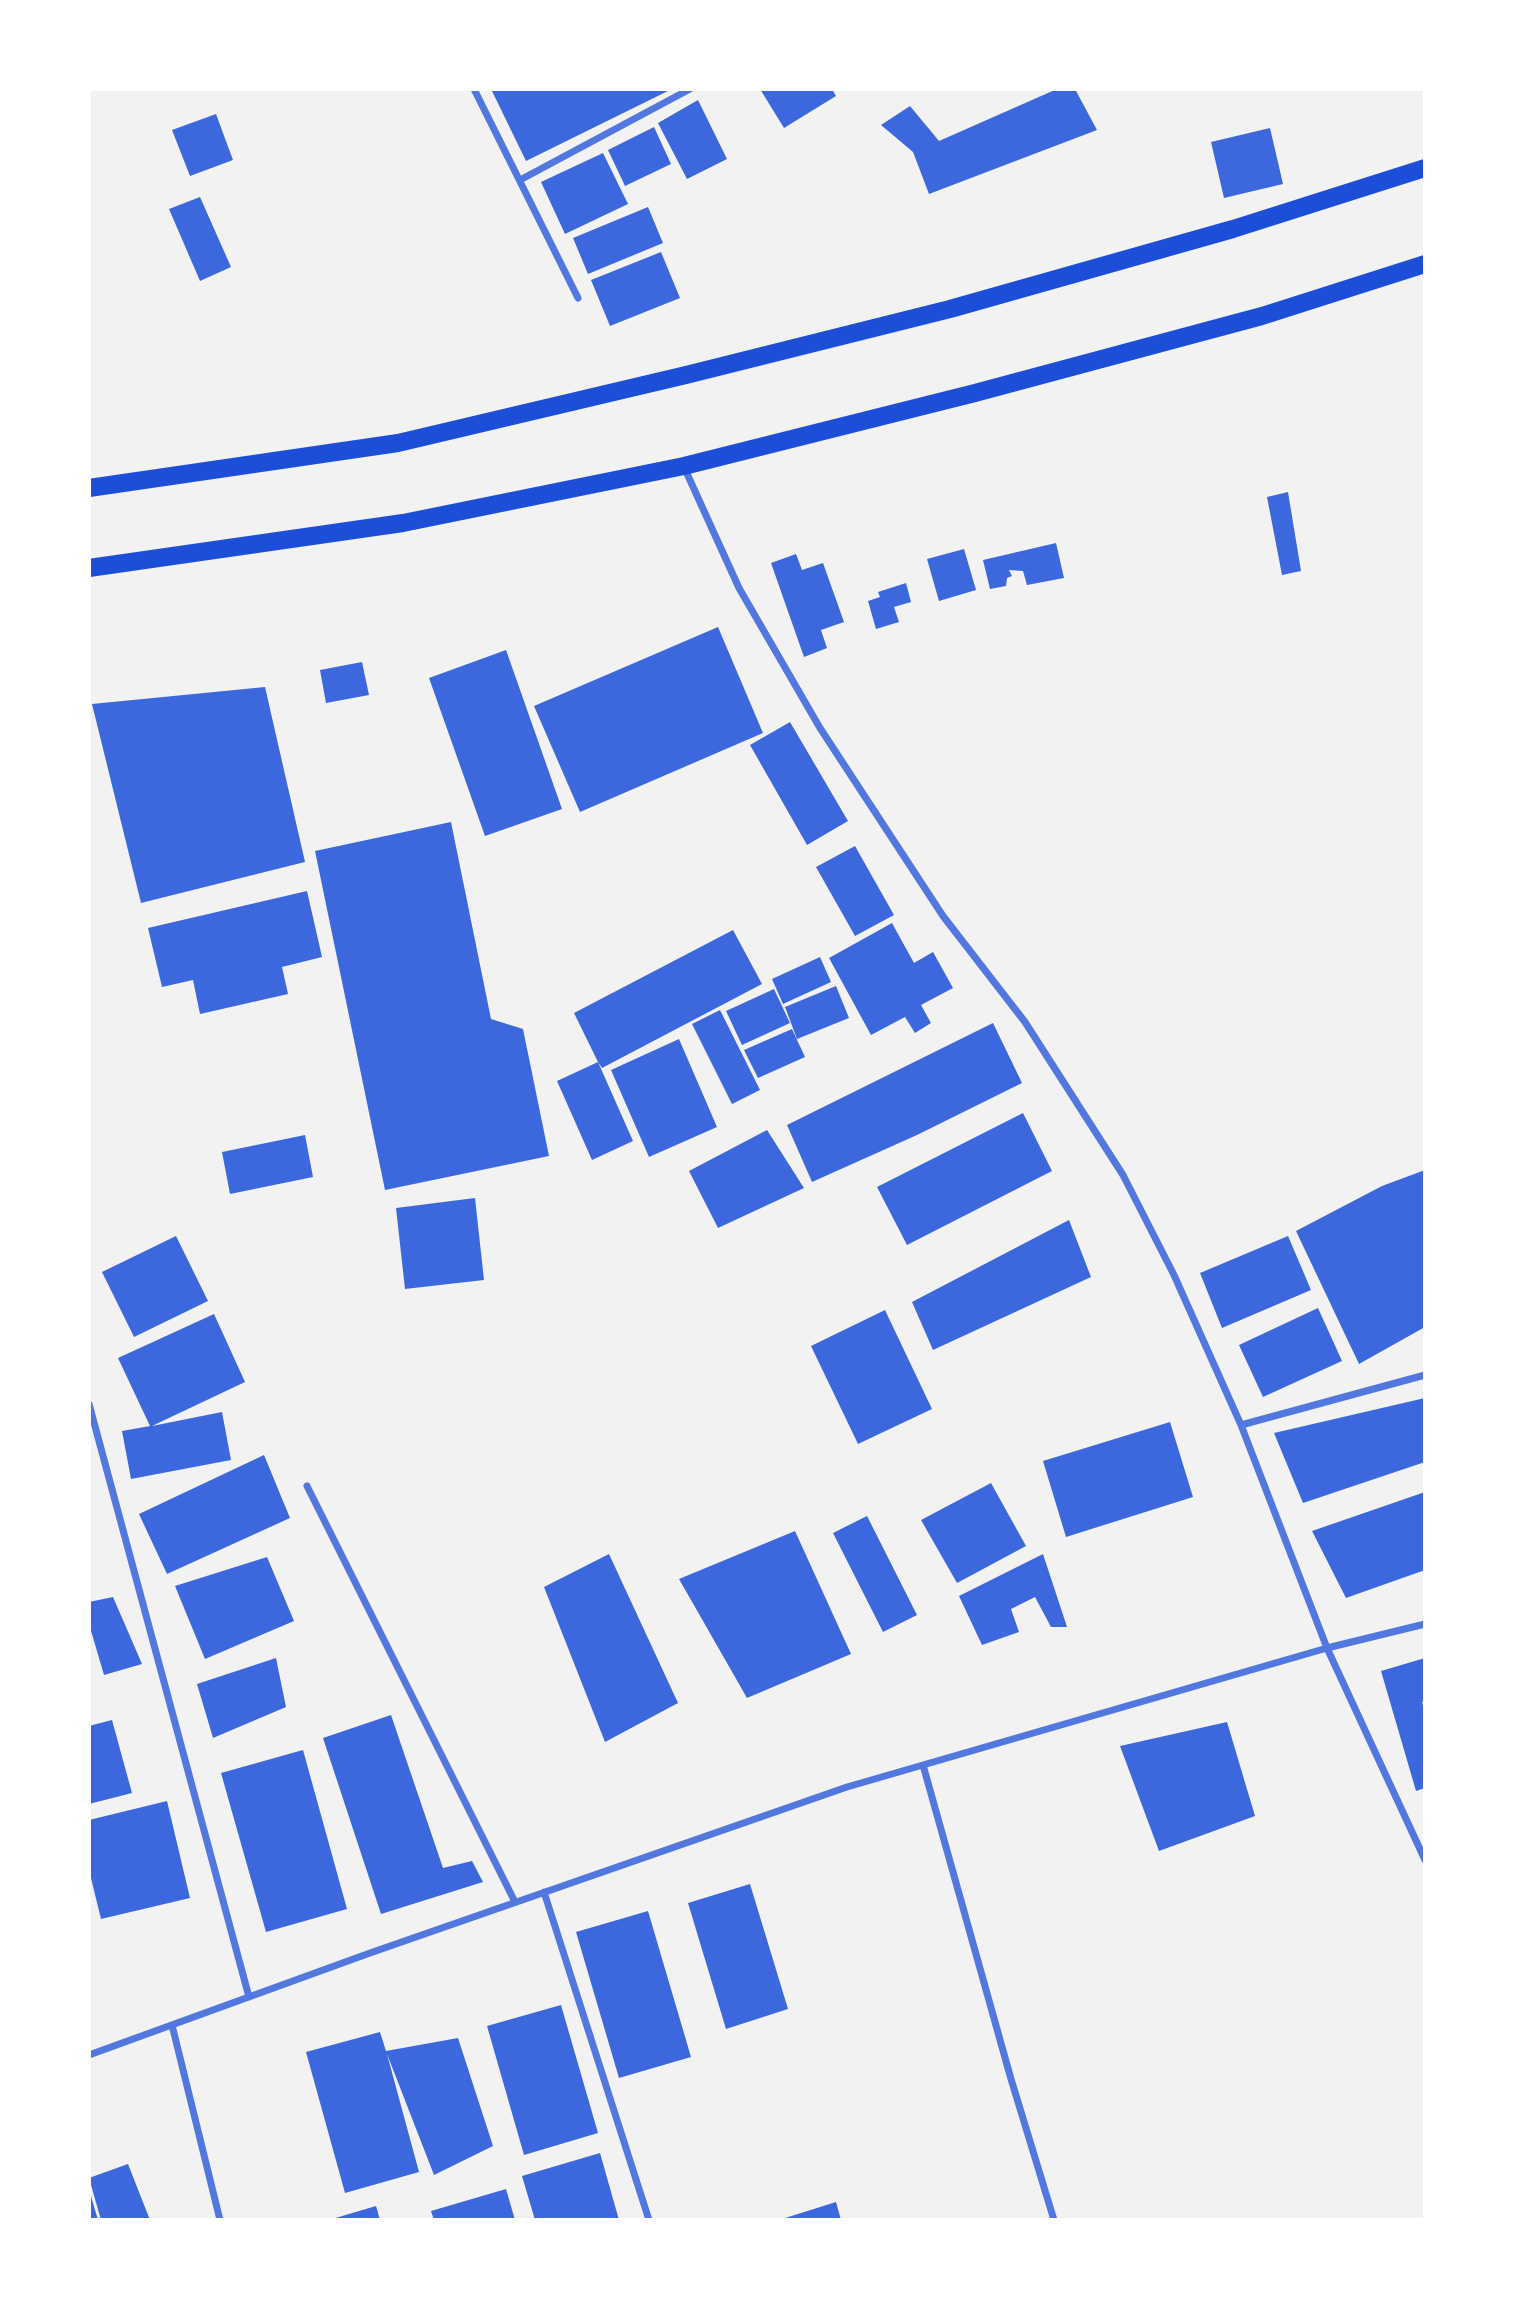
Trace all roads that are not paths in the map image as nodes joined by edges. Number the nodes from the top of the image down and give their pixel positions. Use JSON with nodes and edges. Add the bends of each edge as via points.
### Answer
{"nodes":[{"id":1,"x":474,"y":89,"type":"edge"},
{"id":2,"x":690,"y":89,"type":"edge"},
{"id":3,"x":1425,"y":168,"type":"edge"},
{"id":4,"x":520,"y":180,"type":"junction"},
{"id":5,"x":1425,"y":264,"type":"edge"},
{"id":6,"x":578,"y":298,"type":"dead end"},
{"id":7,"x":684,"y":466,"type":"junction"},
{"id":8,"x":89,"y":488,"type":"edge"},
{"id":9,"x":89,"y":568,"type":"edge"},
{"id":10,"x":1425,"y":1375,"type":"edge"},
{"id":11,"x":89,"y":1404,"type":"edge"},
{"id":12,"x":1241,"y":1425,"type":"junction"},
{"id":13,"x":307,"y":1486,"type":"dead end"},
{"id":14,"x":1425,"y":1624,"type":"edge"},
{"id":15,"x":1326,"y":1648,"type":"junction"},
{"id":16,"x":923,"y":1765,"type":"junction"},
{"id":17,"x":1425,"y":1860,"type":"edge"},
{"id":18,"x":544,"y":1892,"type":"junction"},
{"id":19,"x":515,"y":1902,"type":"junction"},
{"id":20,"x":249,"y":1997,"type":"junction"},
{"id":21,"x":172,"y":2025,"type":"junction"},
{"id":22,"x":89,"y":2055,"type":"edge"},
{"id":23,"x":220,"y":2220,"type":"edge"},
{"id":24,"x":649,"y":2220,"type":"edge"},
{"id":25,"x":1054,"y":2220,"type":"edge"}],
"edges":[{"from":1,"to":4,"type":"street"},
{"from":2,"to":4,"type":"street"},
{"from":3,"to":8,"type":"main road","via":[[963,306],[673,378],[398,443]]},
{"from":4,"to":6,"type":"street"},
{"from":5,"to":7,"type":"main road","via":[[1262,316]]},
{"from":7,"to":9,"type":"main road","via":[[403,523]]},
{"from":7,"to":12,"type":"street","via":[[739,588],[820,728],[943,916],[1025,1022],[1123,1175]]},
{"from":10,"to":12,"type":"street"},
{"from":11,"to":20,"type":"street"},
{"from":12,"to":15,"type":"street"},
{"from":13,"to":19,"type":"street"},
{"from":14,"to":15,"type":"street"},
{"from":15,"to":16,"type":"street"},
{"from":15,"to":17,"type":"street"},
{"from":16,"to":18,"type":"street"},
{"from":16,"to":25,"type":"street"},
{"from":18,"to":19,"type":"street"},
{"from":18,"to":24,"type":"street"},
{"from":19,"to":20,"type":"street"},
{"from":20,"to":21,"type":"street"},
{"from":21,"to":22,"type":"street"},
{"from":21,"to":23,"type":"street"}]}
